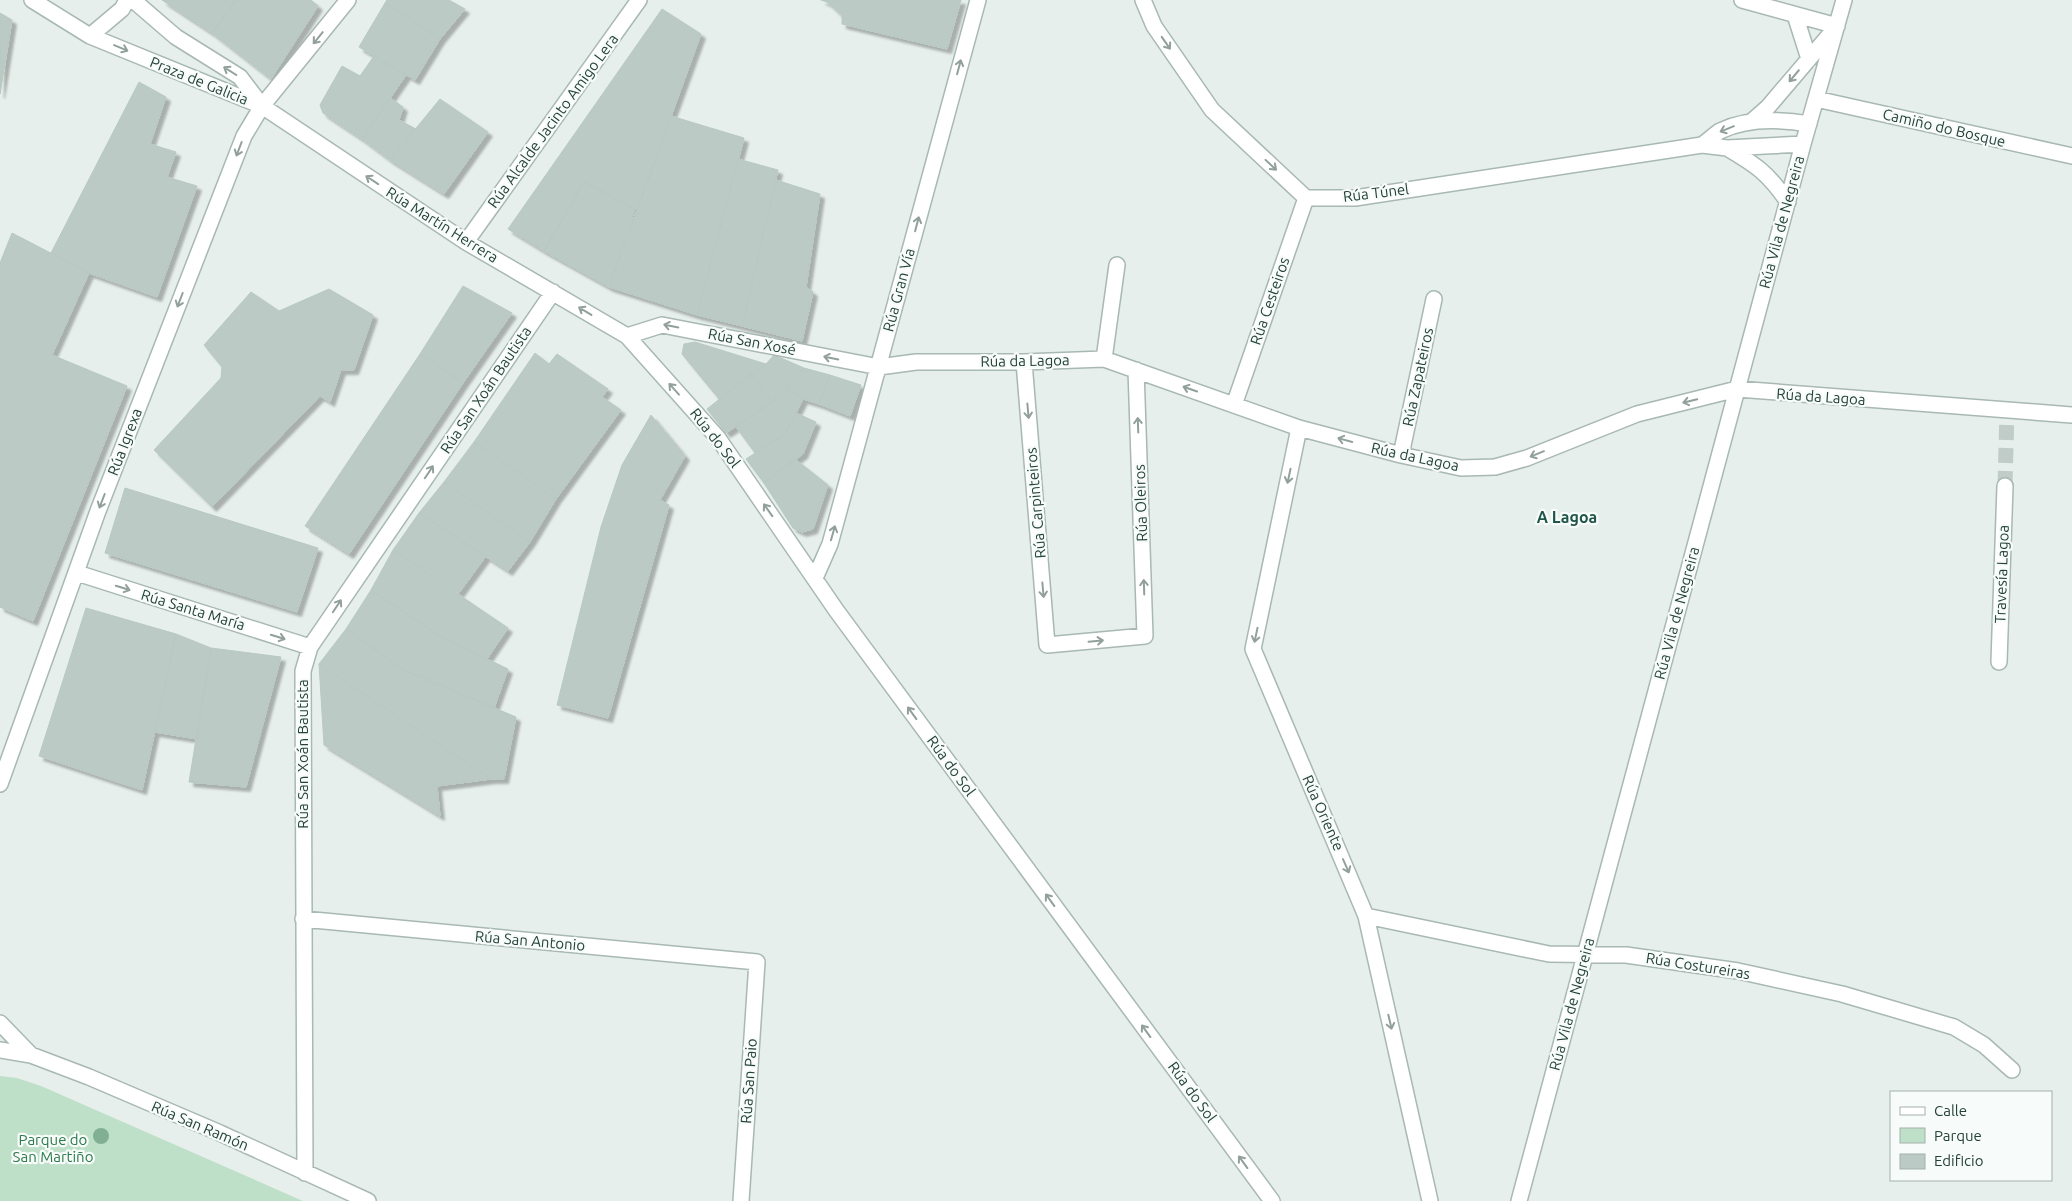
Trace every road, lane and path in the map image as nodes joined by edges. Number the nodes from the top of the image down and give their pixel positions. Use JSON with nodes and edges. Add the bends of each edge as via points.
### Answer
{"nodes":[{"id":1,"x":32,"y":0,"type":"edge"},
{"id":2,"x":127,"y":0,"type":"edge"},
{"id":3,"x":133,"y":0,"type":"edge"},
{"id":4,"x":348,"y":0,"type":"edge"},
{"id":5,"x":639,"y":0,"type":"edge"},
{"id":6,"x":978,"y":0,"type":"edge"},
{"id":7,"x":1143,"y":0,"type":"edge"},
{"id":8,"x":1742,"y":0,"type":"edge"},
{"id":9,"x":1844,"y":0,"type":"edge"},
{"id":10,"x":1795,"y":15,"type":"junction"},
{"id":11,"x":1837,"y":26,"type":"junction"},
{"id":12,"x":90,"y":36,"type":"junction"},
{"id":13,"x":1808,"y":59,"type":"junction"},
{"id":14,"x":1816,"y":99,"type":"junction"},
{"id":15,"x":262,"y":106,"type":"junction"},
{"id":16,"x":1751,"y":122,"type":"junction"},
{"id":17,"x":1809,"y":124,"type":"junction"},
{"id":18,"x":1803,"y":144,"type":"junction"},
{"id":19,"x":1702,"y":146,"type":"junction"},
{"id":20,"x":1726,"y":148,"type":"junction"},
{"id":21,"x":2072,"y":156,"type":"edge"},
{"id":22,"x":1306,"y":198,"type":"junction"},
{"id":23,"x":1788,"y":202,"type":"junction"},
{"id":24,"x":466,"y":242,"type":"junction"},
{"id":25,"x":1117,"y":265,"type":"dead end"},
{"id":26,"x":553,"y":292,"type":"junction"},
{"id":27,"x":1434,"y":299,"type":"dead end"},
{"id":28,"x":627,"y":336,"type":"junction"},
{"id":29,"x":1104,"y":359,"type":"junction"},
{"id":30,"x":1024,"y":362,"type":"junction"},
{"id":31,"x":878,"y":367,"type":"junction"},
{"id":32,"x":1136,"y":370,"type":"junction"},
{"id":33,"x":1737,"y":389,"type":"junction"},
{"id":34,"x":1234,"y":405,"type":"junction"},
{"id":35,"x":2072,"y":416,"type":"edge"},
{"id":36,"x":1299,"y":428,"type":"junction"},
{"id":37,"x":1401,"y":455,"type":"junction"},
{"id":38,"x":2005,"y":486,"type":"tunnel mouth"},
{"id":39,"x":77,"y":573,"type":"junction"},
{"id":40,"x":816,"y":578,"type":"junction"},
{"id":41,"x":1145,"y":636,"type":"joint"},
{"id":42,"x":310,"y":647,"type":"junction"},
{"id":43,"x":1999,"y":662,"type":"dead end"},
{"id":44,"x":0,"y":784,"type":"edge"},
{"id":45,"x":1366,"y":916,"type":"junction"},
{"id":46,"x":304,"y":919,"type":"junction"},
{"id":47,"x":1586,"y":955,"type":"junction"},
{"id":48,"x":757,"y":962,"type":"joint"},
{"id":49,"x":0,"y":1024,"type":"edge"},
{"id":50,"x":0,"y":1050,"type":"edge"},
{"id":51,"x":31,"y":1055,"type":"junction"},
{"id":52,"x":2012,"y":1070,"type":"dead end"},
{"id":53,"x":305,"y":1173,"type":"junction"},
{"id":54,"x":368,"y":1201,"type":"edge"},
{"id":55,"x":741,"y":1201,"type":"edge"},
{"id":56,"x":1272,"y":1201,"type":"edge"},
{"id":57,"x":1430,"y":1201,"type":"edge"},
{"id":58,"x":1519,"y":1201,"type":"edge"}],
"edges":[{"from":1,"to":12,"type":"street","name":"Praza de Galicia"},
{"from":2,"to":12,"type":"street","via":[[122,9]]},
{"from":15,"to":3,"type":"street","name":"Praza de Galicia","one_way":true,"via":[[240,77],[176,37]]},
{"from":4,"to":15,"type":"street","name":"Rúa Igrexa","one_way":true},
{"from":5,"to":24,"type":"street","name":"Rúa Alcalde Jacinto Amigo Lera"},
{"from":31,"to":6,"type":"street","name":"Rúa Gran Vía","one_way":true},
{"from":7,"to":22,"type":"street","one_way":true,"via":[[1154,26],[1212,110]]},
{"from":8,"to":10,"type":"street"},
{"from":9,"to":11,"type":"street","name":"Rúa Vila de Negreira"},
{"from":10,"to":11,"type":"street"},
{"from":10,"to":13,"type":"street"},
{"from":11,"to":13,"type":"street","name":"Rúa Vila de Negreira"},
{"from":11,"to":14,"type":"street","name":"Rúa Vila de Negreira"},
{"from":12,"to":15,"type":"street","name":"Praza de Galicia","one_way":true},
{"from":13,"to":16,"type":"street","name":"Rúa Vila de Negreira","one_way":true,"via":[[1768,107]]},
{"from":14,"to":17,"type":"street","name":"Rúa Vila de Negreira"},
{"from":14,"to":21,"type":"street","name":"Camiño do Bosque"},
{"from":24,"to":15,"type":"street","name":"Rúa Martín Herrera","one_way":true},
{"from":15,"to":39,"type":"street","name":"Rúa Igrexa","one_way":true,"via":[[244,136],[98,511]]},
{"from":16,"to":17,"type":"street","name":"Rúa Túnel","via":[[1786,120]]},
{"from":16,"to":19,"type":"street","name":"Rúa Túnel","one_way":true,"via":[[1719,132]]},
{"from":17,"to":18,"type":"street","name":"Rúa Vila de Negreira"},
{"from":18,"to":20,"type":"street","name":"Rúa Túnel"},
{"from":18,"to":23,"type":"street","name":"Rúa Vila de Negreira"},
{"from":19,"to":20,"type":"street","name":"Rúa Túnel"},
{"from":19,"to":22,"type":"street","name":"Rúa Túnel","via":[[1355,198]]},
{"from":20,"to":23,"type":"street","name":"Rúa Túnel","via":[[1754,164],[1774,181]]},
{"from":22,"to":34,"type":"street","name":"Rúa Cesteiros"},
{"from":23,"to":33,"type":"street","name":"Rúa Vila de Negreira"},
{"from":24,"to":26,"type":"street","name":"Rúa Martín Herrera"},
{"from":25,"to":29,"type":"street"},
{"from":28,"to":26,"type":"street","name":"Rúa Martín Herrera","one_way":true},
{"from":42,"to":26,"type":"street","name":"Rúa San Xoán Bautista","one_way":true},
{"from":27,"to":37,"type":"street","name":"Rúa Zapateiros"},
{"from":31,"to":28,"type":"street","name":"Rúa San Xosé","one_way":true,"via":[[662,325]]},
{"from":40,"to":28,"type":"street","name":"Rúa do Sol","one_way":true,"via":[[718,438]]},
{"from":29,"to":30,"type":"street","name":"Rúa da Lagoa"},
{"from":29,"to":32,"type":"street","name":"Rúa da Lagoa"},
{"from":30,"to":31,"type":"street","name":"Rúa da Lagoa","via":[[916,362]]},
{"from":30,"to":41,"type":"street","name":"Rúa Carpinteiros","one_way":true,"via":[[1047,645]]},
{"from":40,"to":31,"type":"street","name":"Rúa Gran Vía","one_way":true,"via":[[830,544]]},
{"from":34,"to":32,"type":"street","name":"Rúa da Lagoa","one_way":true},
{"from":41,"to":32,"type":"street","name":"Rúa Oleiros","one_way":true},
{"from":33,"to":35,"type":"street","name":"Rúa da Lagoa"},
{"from":33,"to":37,"type":"street","name":"Rúa da Lagoa","one_way":true,"via":[[1637,414],[1496,467],[1461,468]]},
{"from":33,"to":47,"type":"street","name":"Rúa Vila de Negreira"},
{"from":34,"to":36,"type":"street","name":"Rúa da Lagoa"},
{"from":37,"to":36,"type":"street","name":"Rúa da Lagoa","one_way":true},
{"from":36,"to":45,"type":"street","name":"Rúa Oriente","one_way":true,"via":[[1253,649]]},
{"from":38,"to":43,"type":"street","name":"Travesía Lagoa"},
{"from":39,"to":42,"type":"street","name":"Rúa Santa María","one_way":true},
{"from":39,"to":44,"type":"street","name":"Rúa Igrexa"},
{"from":56,"to":40,"type":"street","name":"Rúa do Sol","one_way":true,"via":[[836,610]]},
{"from":42,"to":46,"type":"street","name":"Rúa San Xoán Bautista","via":[[303,671]]},
{"from":45,"to":47,"type":"street","name":"Rúa Costureiras","via":[[1548,954]]},
{"from":45,"to":57,"type":"street","name":"Rúa Oriente","one_way":true},
{"from":46,"to":48,"type":"street","name":"Rúa San Antonio"},
{"from":46,"to":53,"type":"street","name":"Rúa San Xoán Bautista"},
{"from":47,"to":52,"type":"street","name":"Rúa Costureiras","via":[[1626,955],[1738,971],[1842,994],[1954,1027],[1984,1046]]},
{"from":47,"to":58,"type":"street","name":"Rúa Vila de Negreira"},
{"from":48,"to":55,"type":"street","name":"Rúa San Paio"},
{"from":49,"to":51,"type":"street","name":"Rúa San Ramón"},
{"from":50,"to":51,"type":"street","name":"Rúa San Ramón"},
{"from":51,"to":53,"type":"street","name":"Rúa San Ramón","via":[[220,1133]]},
{"from":53,"to":54,"type":"street","name":"Rúa San Ramón"}]}
